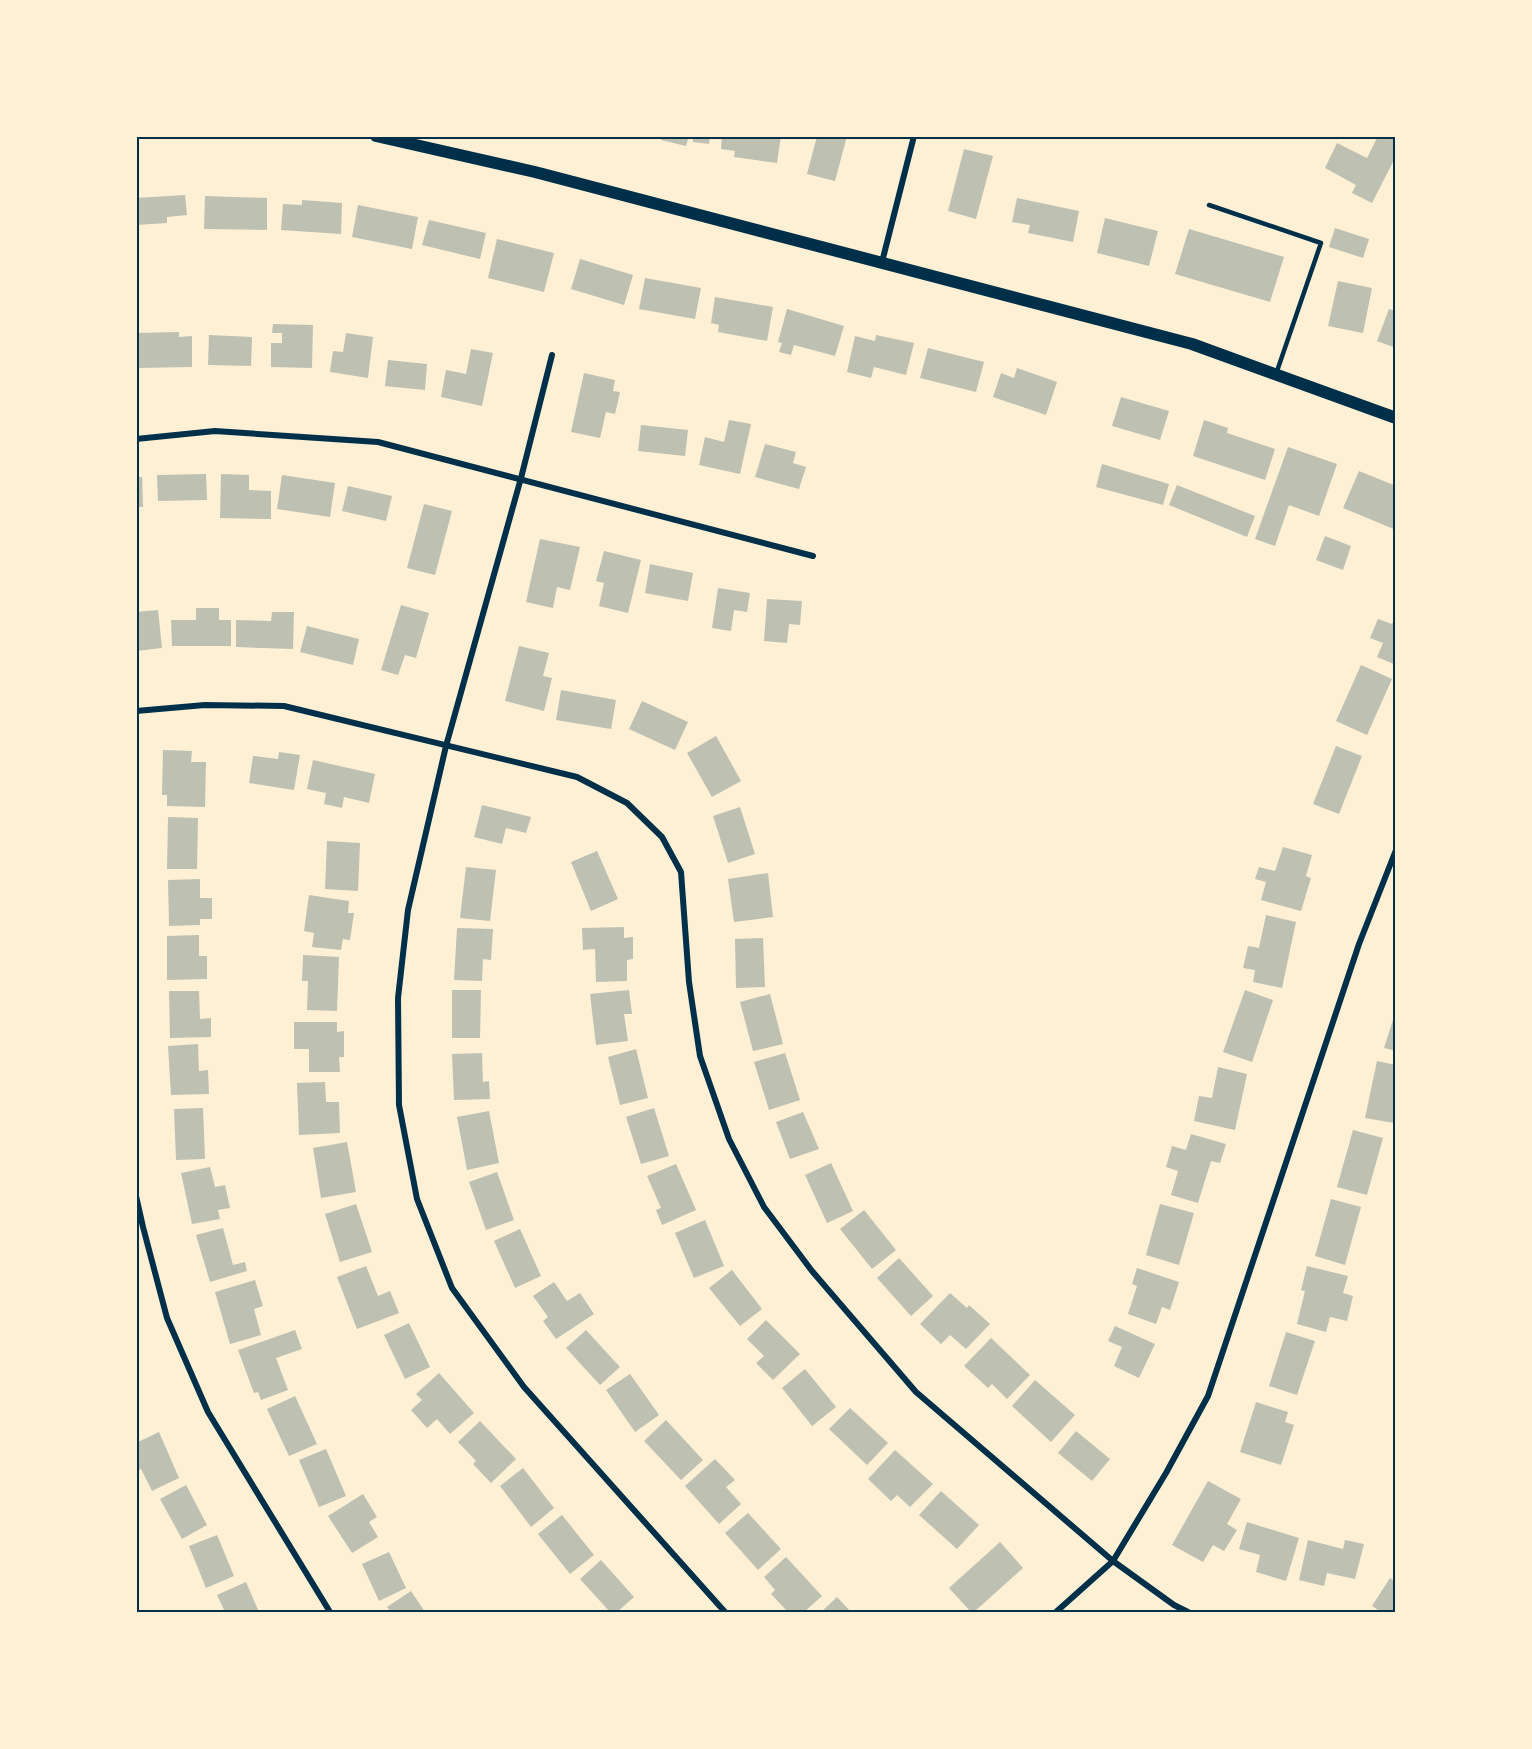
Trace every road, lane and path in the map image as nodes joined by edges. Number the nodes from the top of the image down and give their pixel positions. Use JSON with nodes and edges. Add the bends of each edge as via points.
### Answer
{"nodes":[{"id":1,"x":376,"y":136,"type":"edge"},
{"id":2,"x":914,"y":136,"type":"edge"},
{"id":3,"x":1209,"y":205,"type":"dead end"},
{"id":4,"x":882,"y":262,"type":"junction"},
{"id":5,"x":552,"y":355,"type":"dead end"},
{"id":6,"x":1276,"y":374,"type":"junction"},
{"id":7,"x":1395,"y":418,"type":"edge"},
{"id":8,"x":136,"y":439,"type":"edge"},
{"id":9,"x":521,"y":478,"type":"junction"},
{"id":10,"x":813,"y":556,"type":"dead end"},
{"id":11,"x":136,"y":711,"type":"edge"},
{"id":12,"x":446,"y":747,"type":"junction"},
{"id":13,"x":1395,"y":850,"type":"edge"},
{"id":14,"x":136,"y":1196,"type":"edge"},
{"id":15,"x":1113,"y":1561,"type":"junction"},
{"id":16,"x":330,"y":1612,"type":"edge"},
{"id":17,"x":725,"y":1612,"type":"edge"},
{"id":18,"x":1056,"y":1612,"type":"edge"},
{"id":19,"x":1188,"y":1612,"type":"edge"}],
"edges":[{"from":1,"to":4,"type":"main road","via":[[535,172]]},
{"from":2,"to":4,"type":"street"},
{"from":3,"to":6,"type":"lane","via":[[1321,243]]},
{"from":4,"to":6,"type":"main road","via":[[1192,344]]},
{"from":5,"to":9,"type":"street"},
{"from":6,"to":7,"type":"main road"},
{"from":8,"to":9,"type":"street","via":[[215,431],[378,442]]},
{"from":9,"to":10,"type":"street"},
{"from":9,"to":12,"type":"street"},
{"from":11,"to":12,"type":"street","via":[[206,705],[284,706]]},
{"from":12,"to":15,"type":"street","via":[[577,777],[627,803],[662,837],[681,872],[688,982],[700,1056],[729,1139],[764,1207],[812,1271],[916,1392]]},
{"from":12,"to":17,"type":"street","via":[[408,910],[398,998],[399,1105],[417,1199],[452,1288],[524,1387]]},
{"from":13,"to":15,"type":"street","via":[[1359,944],[1208,1396]]},
{"from":14,"to":16,"type":"street","via":[[167,1318],[208,1412]]},
{"from":15,"to":18,"type":"street"},
{"from":15,"to":19,"type":"street"}]}
